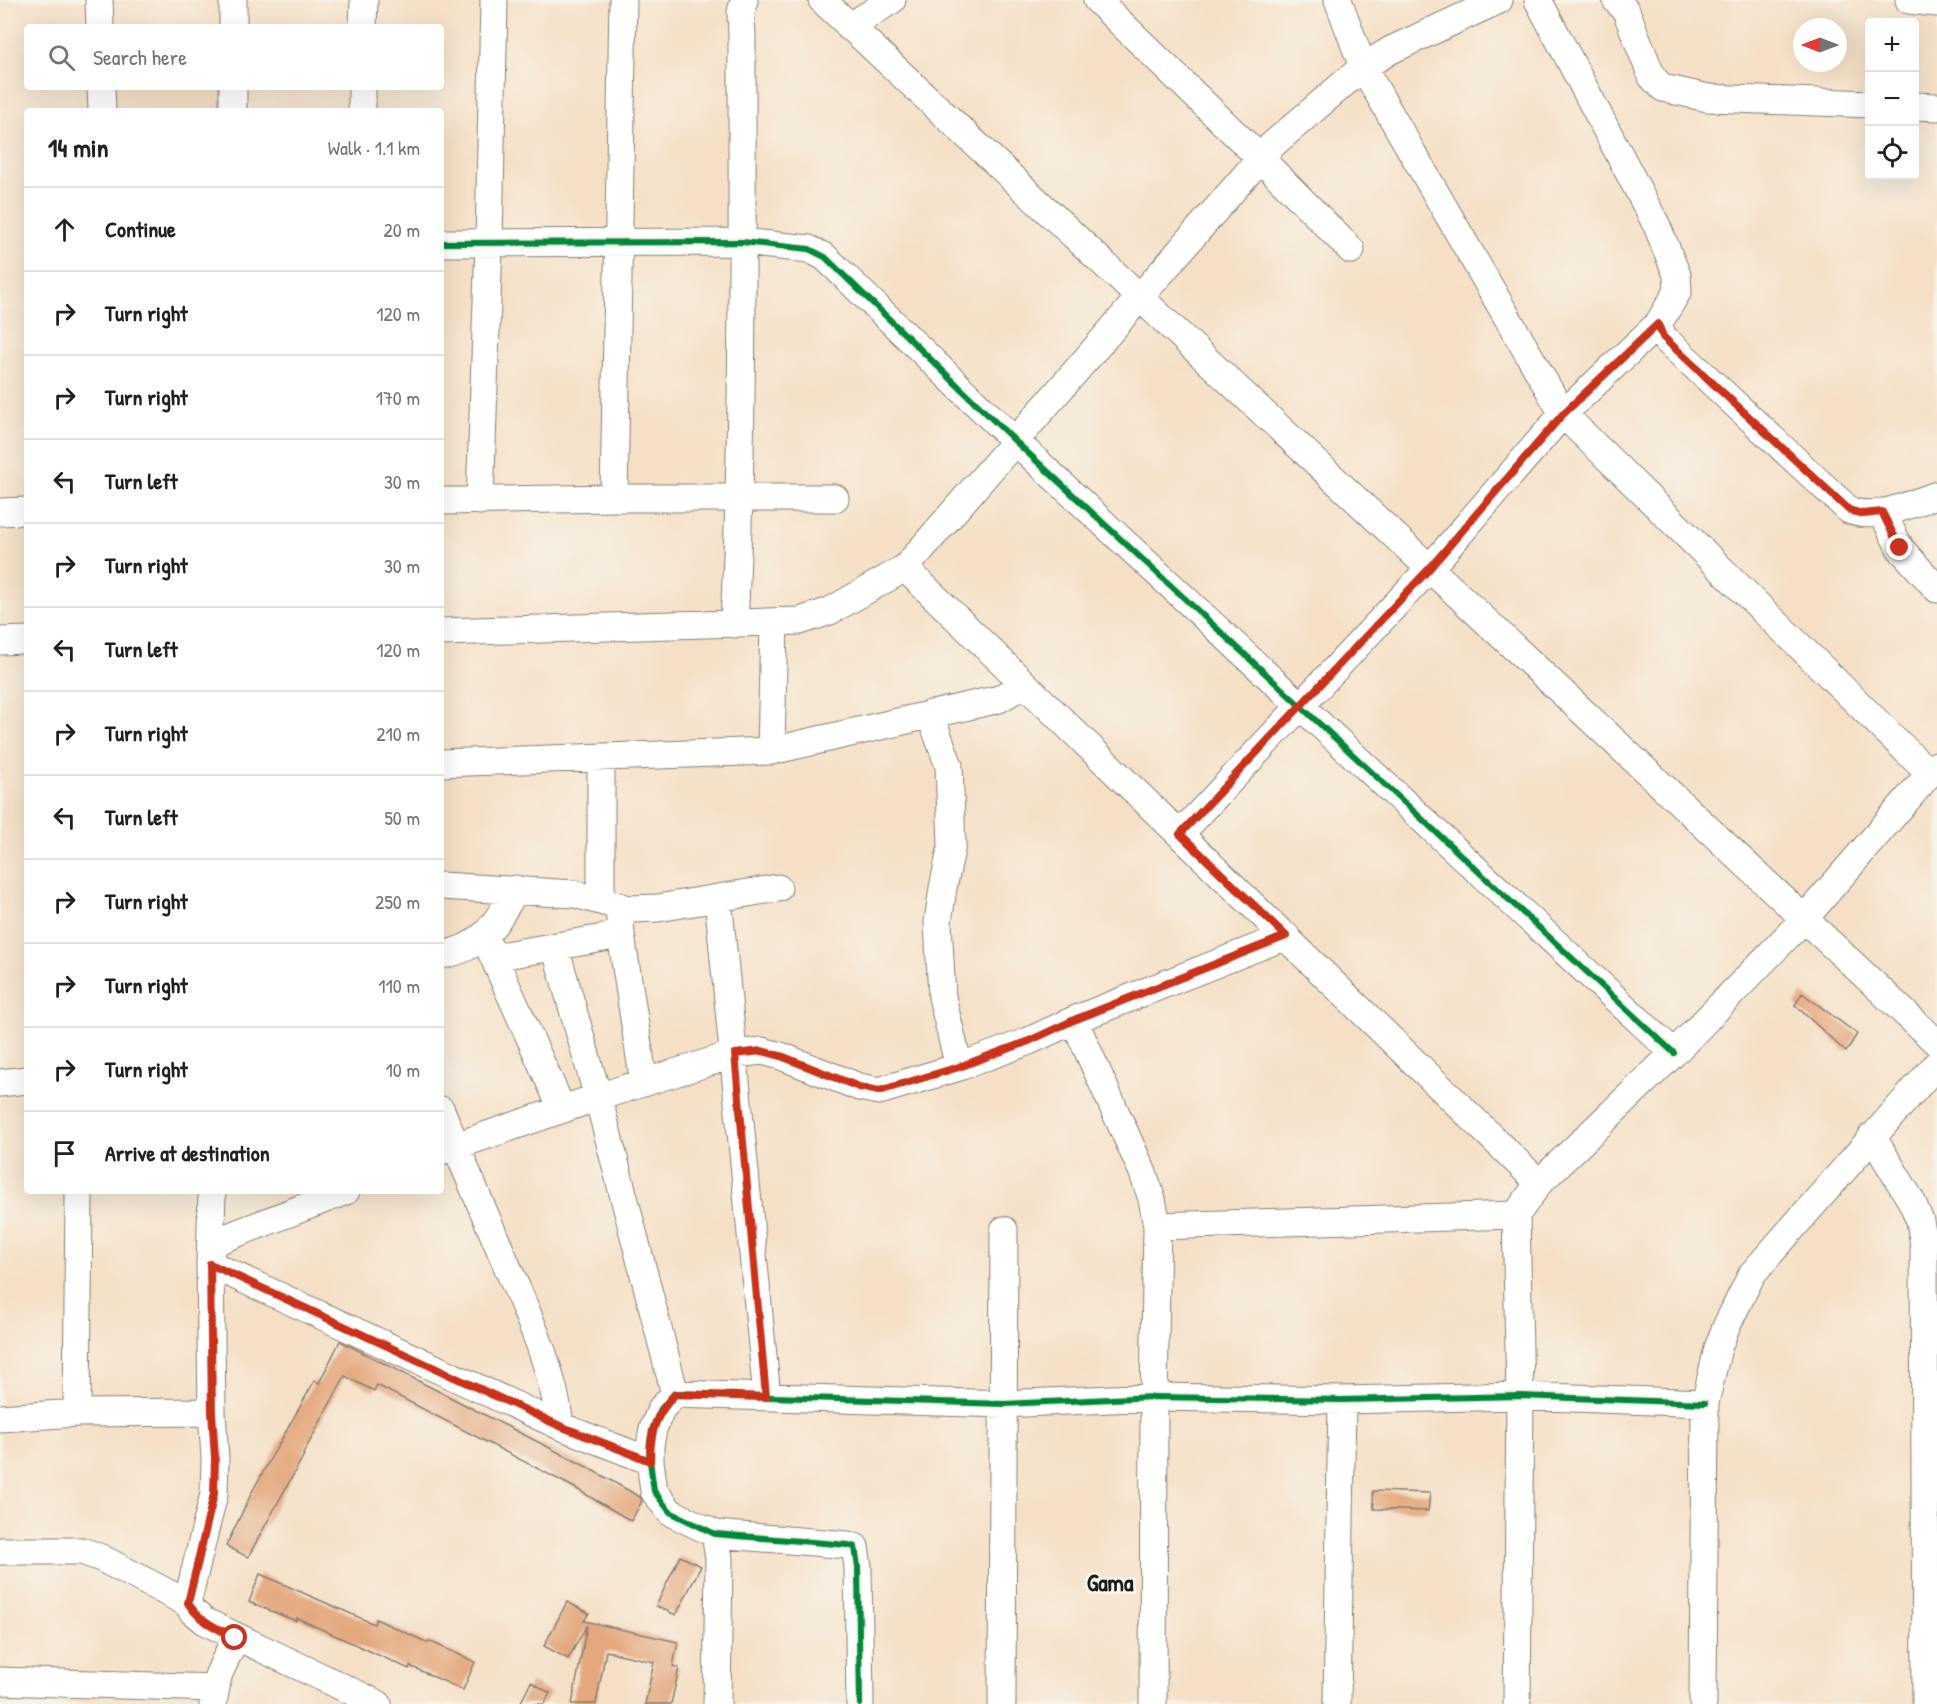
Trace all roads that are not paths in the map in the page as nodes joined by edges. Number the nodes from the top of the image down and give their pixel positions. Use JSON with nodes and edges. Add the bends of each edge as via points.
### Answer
{"nodes":[{"id":1,"x":99,"y":0,"type":"edge"},
{"id":2,"x":233,"y":0,"type":"edge"},
{"id":3,"x":364,"y":0,"type":"edge"},
{"id":4,"x":494,"y":0,"type":"edge"},
{"id":5,"x":623,"y":0,"type":"edge"},
{"id":6,"x":744,"y":0,"type":"edge"},
{"id":7,"x":822,"y":0,"type":"edge"},
{"id":8,"x":892,"y":0,"type":"edge"},
{"id":9,"x":1097,"y":0,"type":"edge"},
{"id":10,"x":1338,"y":0,"type":"edge"},
{"id":11,"x":1499,"y":0,"type":"edge"},
{"id":12,"x":1909,"y":0,"type":"edge"},
{"id":13,"x":1543,"y":1,"type":"edge"},
{"id":14,"x":1937,"y":3,"type":"edge"},
{"id":15,"x":1627,"y":4,"type":"edge"},
{"id":16,"x":100,"y":24,"type":"edge"},
{"id":17,"x":233,"y":24,"type":"edge"},
{"id":18,"x":363,"y":24,"type":"edge"},
{"id":19,"x":849,"y":27,"type":"junction"},
{"id":20,"x":1363,"y":67,"type":"junction"},
{"id":21,"x":102,"y":90,"type":"edge"},
{"id":22,"x":233,"y":90,"type":"edge"},
{"id":23,"x":362,"y":90,"type":"edge"},
{"id":24,"x":1865,"y":104,"type":"edge"},
{"id":25,"x":1919,"y":106,"type":"edge"},
{"id":26,"x":1937,"y":106,"type":"edge"},
{"id":27,"x":102,"y":108,"type":"edge"},
{"id":28,"x":234,"y":108,"type":"edge"},
{"id":29,"x":362,"y":108,"type":"edge"},
{"id":30,"x":1260,"y":158,"type":"junction"},
{"id":31,"x":742,"y":242,"type":"junction"},
{"id":32,"x":444,"y":243,"type":"edge"},
{"id":33,"x":489,"y":243,"type":"junction"},
{"id":34,"x":619,"y":243,"type":"junction"},
{"id":35,"x":1351,"y":250,"type":"dead end"},
{"id":36,"x":1139,"y":298,"type":"junction"},
{"id":37,"x":1658,"y":324,"type":"junction"},
{"id":38,"x":1563,"y":414,"type":"junction"},
{"id":39,"x":1016,"y":441,"type":"junction"},
{"id":40,"x":1937,"y":495,"type":"edge"},
{"id":41,"x":614,"y":498,"type":"junction"},
{"id":42,"x":835,"y":498,"type":"dead end"},
{"id":43,"x":740,"y":499,"type":"junction"},
{"id":44,"x":444,"y":501,"type":"edge"},
{"id":45,"x":480,"y":501,"type":"junction"},
{"id":46,"x":24,"y":511,"type":"edge"},
{"id":47,"x":0,"y":512,"type":"edge"},
{"id":48,"x":1882,"y":512,"type":"junction"},
{"id":49,"x":905,"y":568,"type":"junction"},
{"id":50,"x":1429,"y":569,"type":"junction"},
{"id":51,"x":1937,"y":590,"type":"edge"},
{"id":52,"x":774,"y":622,"type":"junction"},
{"id":53,"x":734,"y":624,"type":"junction"},
{"id":54,"x":444,"y":632,"type":"edge"},
{"id":55,"x":24,"y":640,"type":"edge"},
{"id":56,"x":0,"y":641,"type":"edge"},
{"id":57,"x":1024,"y":684,"type":"junction"},
{"id":58,"x":1301,"y":706,"type":"junction"},
{"id":59,"x":930,"y":714,"type":"junction"},
{"id":60,"x":771,"y":751,"type":"junction"},
{"id":61,"x":602,"y":757,"type":"junction"},
{"id":62,"x":444,"y":763,"type":"edge"},
{"id":63,"x":1933,"y":769,"type":"edge"},
{"id":64,"x":1180,"y":834,"type":"junction"},
{"id":65,"x":444,"y":886,"type":"edge"},
{"id":66,"x":778,"y":888,"type":"dead end"},
{"id":67,"x":516,"y":890,"type":"junction"},
{"id":68,"x":718,"y":898,"type":"junction"},
{"id":69,"x":610,"y":903,"type":"junction"},
{"id":70,"x":1804,"y":919,"type":"junction"},
{"id":71,"x":621,"y":935,"type":"junction"},
{"id":72,"x":1286,"y":936,"type":"junction"},
{"id":73,"x":489,"y":946,"type":"junction"},
{"id":74,"x":555,"y":947,"type":"junction"},
{"id":75,"x":444,"y":954,"type":"edge"},
{"id":76,"x":1074,"y":1020,"type":"junction"},
{"id":77,"x":1937,"y":1043,"type":"edge"},
{"id":78,"x":1674,"y":1053,"type":"junction"},
{"id":79,"x":735,"y":1054,"type":"junction"},
{"id":80,"x":1937,"y":1064,"type":"edge"},
{"id":81,"x":959,"y":1067,"type":"junction"},
{"id":82,"x":24,"y":1080,"type":"edge"},
{"id":83,"x":0,"y":1083,"type":"edge"},
{"id":84,"x":644,"y":1083,"type":"junction"},
{"id":85,"x":598,"y":1096,"type":"junction"},
{"id":86,"x":562,"y":1109,"type":"junction"},
{"id":87,"x":444,"y":1127,"type":"edge"},
{"id":88,"x":1872,"y":1136,"type":"junction"},
{"id":89,"x":448,"y":1149,"type":"edge"},
{"id":90,"x":1539,"y":1183,"type":"junction"},
{"id":91,"x":79,"y":1194,"type":"edge"},
{"id":92,"x":212,"y":1194,"type":"edge"},
{"id":93,"x":340,"y":1194,"type":"edge"},
{"id":94,"x":1516,"y":1215,"type":"junction"},
{"id":95,"x":1157,"y":1226,"type":"junction"},
{"id":96,"x":1005,"y":1230,"type":"dead end"},
{"id":97,"x":211,"y":1254,"type":"junction"},
{"id":98,"x":675,"y":1394,"type":"junction"},
{"id":99,"x":1520,"y":1396,"type":"junction"},
{"id":100,"x":766,"y":1397,"type":"junction"},
{"id":101,"x":1154,"y":1397,"type":"junction"},
{"id":102,"x":1342,"y":1400,"type":"junction"},
{"id":103,"x":1705,"y":1402,"type":"junction"},
{"id":104,"x":1005,"y":1404,"type":"junction"},
{"id":105,"x":212,"y":1412,"type":"junction"},
{"id":106,"x":77,"y":1413,"type":"junction"},
{"id":107,"x":0,"y":1418,"type":"edge"},
{"id":108,"x":560,"y":1426,"type":"junction"},
{"id":109,"x":650,"y":1461,"type":"junction"},
{"id":110,"x":715,"y":1534,"type":"junction"},
{"id":111,"x":0,"y":1551,"type":"edge"},
{"id":112,"x":188,"y":1603,"type":"junction"},
{"id":113,"x":235,"y":1638,"type":"junction"},
{"id":114,"x":0,"y":1681,"type":"edge"},
{"id":115,"x":214,"y":1696,"type":"edge"},
{"id":116,"x":378,"y":1704,"type":"edge"},
{"id":117,"x":717,"y":1704,"type":"edge"},
{"id":118,"x":860,"y":1704,"type":"edge"},
{"id":119,"x":1002,"y":1704,"type":"edge"},
{"id":120,"x":1153,"y":1704,"type":"edge"},
{"id":121,"x":1337,"y":1704,"type":"edge"},
{"id":122,"x":1517,"y":1704,"type":"edge"},
{"id":123,"x":1703,"y":1704,"type":"edge"},
{"id":124,"x":1926,"y":1704,"type":"edge"}],
"edges":[{"from":1,"to":16,"type":"street"},
{"from":2,"to":17,"type":"street"},
{"from":3,"to":18,"type":"street"},
{"from":4,"to":33,"type":"street"},
{"from":5,"to":34,"type":"street"},
{"from":6,"to":31,"type":"street"},
{"from":7,"to":19,"type":"street"},
{"from":8,"to":19,"type":"street"},
{"from":9,"to":30,"type":"street"},
{"from":10,"to":20,"type":"street"},
{"from":11,"to":20,"type":"street"},
{"from":12,"to":14,"type":"street"},
{"from":13,"to":37,"type":"street","via":[[1657,226],[1677,275],[1678,291]]},
{"from":15,"to":24,"type":"street","via":[[1652,77],[1663,88],[1708,98]]},
{"from":19,"to":36,"type":"street"},
{"from":20,"to":30,"type":"street"},
{"from":20,"to":38,"type":"street"},
{"from":21,"to":27,"type":"street"},
{"from":22,"to":28,"type":"street"},
{"from":23,"to":29,"type":"street"},
{"from":25,"to":26,"type":"street"},
{"from":30,"to":35,"type":"street"},
{"from":30,"to":36,"type":"street"},
{"from":31,"to":34,"type":"street"},
{"from":31,"to":39,"type":"street","via":[[809,249],[825,257]]},
{"from":31,"to":43,"type":"street"},
{"from":32,"to":33,"type":"street"},
{"from":33,"to":34,"type":"street"},
{"from":33,"to":45,"type":"street"},
{"from":34,"to":41,"type":"street"},
{"from":36,"to":39,"type":"street"},
{"from":36,"to":50,"type":"street"},
{"from":37,"to":38,"type":"street"},
{"from":37,"to":48,"type":"street","via":[[1663,337],[1849,510],[1863,514]]},
{"from":38,"to":50,"type":"street"},
{"from":38,"to":63,"type":"street"},
{"from":39,"to":49,"type":"street"},
{"from":39,"to":58,"type":"street"},
{"from":40,"to":48,"type":"street"},
{"from":41,"to":43,"type":"street"},
{"from":41,"to":45,"type":"street"},
{"from":42,"to":43,"type":"street"},
{"from":43,"to":53,"type":"street"},
{"from":44,"to":45,"type":"street"},
{"from":46,"to":47,"type":"street"},
{"from":48,"to":51,"type":"street","via":[[1900,548]]},
{"from":49,"to":52,"type":"street","via":[[830,611],[800,621]]},
{"from":49,"to":57,"type":"street"},
{"from":50,"to":58,"type":"street"},
{"from":50,"to":70,"type":"street"},
{"from":52,"to":53,"type":"street"},
{"from":52,"to":60,"type":"street"},
{"from":53,"to":54,"type":"street"},
{"from":55,"to":56,"type":"street"},
{"from":57,"to":59,"type":"street","via":[[999,699]]},
{"from":57,"to":64,"type":"street"},
{"from":58,"to":64,"type":"street"},
{"from":58,"to":78,"type":"street"},
{"from":59,"to":60,"type":"street"},
{"from":59,"to":81,"type":"street","via":[[949,766],[952,844],[938,922],[942,997]]},
{"from":60,"to":61,"type":"street"},
{"from":61,"to":62,"type":"street"},
{"from":61,"to":69,"type":"street"},
{"from":63,"to":70,"type":"street"},
{"from":64,"to":72,"type":"street"},
{"from":65,"to":67,"type":"street"},
{"from":66,"to":68,"type":"street"},
{"from":67,"to":69,"type":"street","via":[[574,894]]},
{"from":67,"to":73,"type":"street","via":[[490,931]]},
{"from":68,"to":69,"type":"street","via":[[658,908],[629,909]]},
{"from":68,"to":79,"type":"street"},
{"from":69,"to":71,"type":"street"},
{"from":70,"to":77,"type":"street"},
{"from":70,"to":78,"type":"street"},
{"from":71,"to":74,"type":"street"},
{"from":71,"to":84,"type":"street"},
{"from":72,"to":76,"type":"street"},
{"from":72,"to":90,"type":"street"},
{"from":73,"to":74,"type":"street"},
{"from":73,"to":75,"type":"street","via":[[474,943]]},
{"from":73,"to":86,"type":"street"},
{"from":74,"to":85,"type":"street"},
{"from":76,"to":81,"type":"street"},
{"from":76,"to":95,"type":"street","via":[[1143,1173]]},
{"from":78,"to":90,"type":"street"},
{"from":79,"to":81,"type":"street","via":[[762,1051],[879,1091]]},
{"from":79,"to":84,"type":"street"},
{"from":79,"to":100,"type":"street"},
{"from":80,"to":88,"type":"street"},
{"from":82,"to":83,"type":"street"},
{"from":84,"to":85,"type":"street"},
{"from":85,"to":86,"type":"street"},
{"from":85,"to":98,"type":"street"},
{"from":86,"to":89,"type":"street"},
{"from":87,"to":89,"type":"street"},
{"from":88,"to":103,"type":"street","via":[[1752,1274],[1718,1348]]},
{"from":88,"to":124,"type":"street","via":[[1912,1202],[1924,1245]]},
{"from":89,"to":108,"type":"street","via":[[519,1293],[546,1364]]},
{"from":90,"to":94,"type":"street"},
{"from":91,"to":106,"type":"street"},
{"from":92,"to":97,"type":"street"},
{"from":93,"to":97,"type":"street"},
{"from":94,"to":95,"type":"street"},
{"from":94,"to":99,"type":"street"},
{"from":95,"to":101,"type":"street"},
{"from":96,"to":104,"type":"street"},
{"from":97,"to":105,"type":"street"},
{"from":97,"to":108,"type":"street"},
{"from":98,"to":100,"type":"street"},
{"from":98,"to":109,"type":"street","via":[[661,1409],[653,1429]]},
{"from":99,"to":102,"type":"street"},
{"from":99,"to":103,"type":"street"},
{"from":99,"to":122,"type":"street"},
{"from":100,"to":104,"type":"street"},
{"from":101,"to":102,"type":"street"},
{"from":101,"to":104,"type":"street"},
{"from":101,"to":120,"type":"street"},
{"from":102,"to":121,"type":"street"},
{"from":103,"to":123,"type":"street"},
{"from":104,"to":119,"type":"street"},
{"from":105,"to":106,"type":"street"},
{"from":105,"to":112,"type":"street","via":[[214,1494]]},
{"from":106,"to":107,"type":"street"},
{"from":108,"to":109,"type":"street"},
{"from":109,"to":110,"type":"street","via":[[654,1491],[670,1512]]},
{"from":110,"to":117,"type":"street","via":[[719,1558]]},
{"from":110,"to":118,"type":"street","via":[[855,1547]]},
{"from":111,"to":112,"type":"street","via":[[82,1551]]},
{"from":112,"to":113,"type":"street","via":[[204,1621]]},
{"from":113,"to":115,"type":"street"},
{"from":113,"to":116,"type":"street"},
{"from":114,"to":115,"type":"street"}]}
